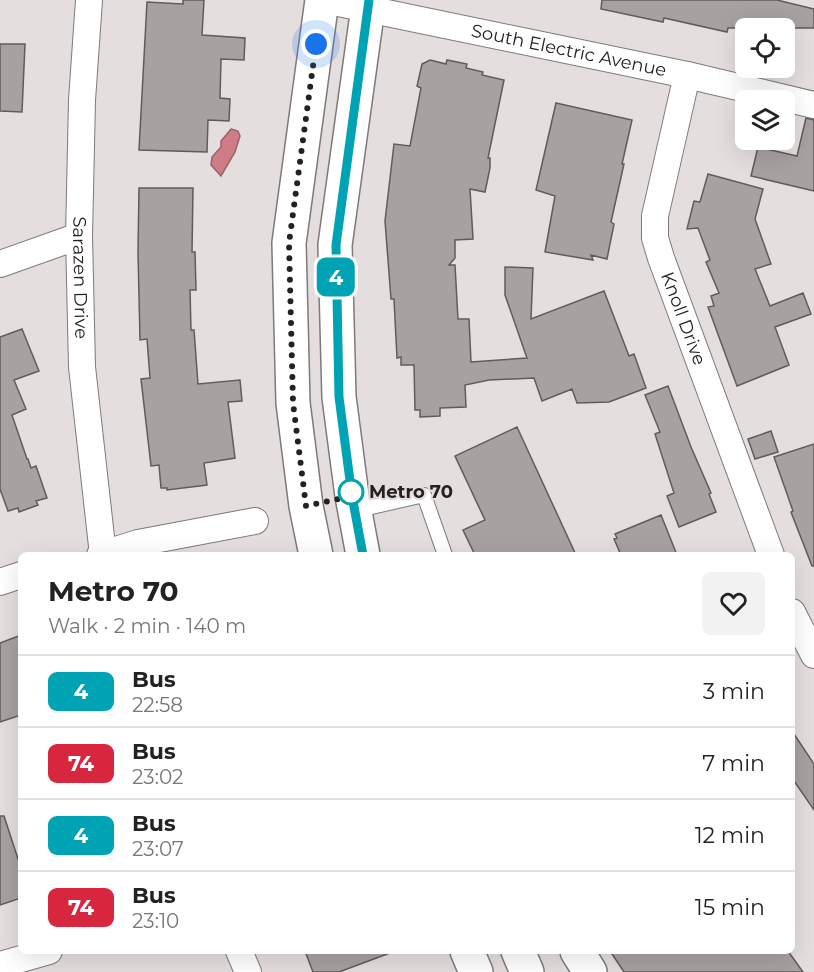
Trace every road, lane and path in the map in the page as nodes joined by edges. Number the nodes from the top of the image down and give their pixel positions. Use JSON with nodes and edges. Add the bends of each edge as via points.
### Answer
{"nodes":[{"id":1,"x":89,"y":0,"type":"edge"},
{"id":2,"x":323,"y":0,"type":"edge"},
{"id":3,"x":369,"y":4,"type":"edge"},
{"id":4,"x":687,"y":75,"type":"junction"},
{"id":5,"x":814,"y":105,"type":"edge"},
{"id":6,"x":79,"y":236,"type":"junction"},
{"id":7,"x":0,"y":264,"type":"edge"},
{"id":8,"x":353,"y":504,"type":"junction"},
{"id":9,"x":306,"y":506,"type":"junction"},
{"id":10,"x":255,"y":521,"type":"dead end"},
{"id":11,"x":102,"y":552,"type":"edge"},
{"id":12,"x":111,"y":552,"type":"edge"},
{"id":13,"x":315,"y":552,"type":"edge"},
{"id":14,"x":362,"y":552,"type":"edge"},
{"id":15,"x":444,"y":552,"type":"edge"},
{"id":16,"x":770,"y":552,"type":"edge"},
{"id":17,"x":18,"y":575,"type":"edge"},
{"id":18,"x":0,"y":582,"type":"edge"},
{"id":19,"x":795,"y":618,"type":"edge"},
{"id":20,"x":814,"y":655,"type":"edge"},
{"id":21,"x":39,"y":954,"type":"edge"},
{"id":22,"x":240,"y":954,"type":"edge"},
{"id":23,"x":468,"y":954,"type":"edge"},
{"id":24,"x":519,"y":954,"type":"edge"},
{"id":25,"x":579,"y":954,"type":"edge"},
{"id":26,"x":0,"y":965,"type":"edge"},
{"id":27,"x":248,"y":972,"type":"edge"},
{"id":28,"x":476,"y":972,"type":"edge"},
{"id":29,"x":527,"y":972,"type":"edge"},
{"id":30,"x":590,"y":972,"type":"edge"}],
"edges":[{"from":1,"to":6,"type":"street","name":"Sarazen Drive"},
{"from":2,"to":3,"type":"street","name":"South Electric Avenue"},
{"from":2,"to":9,"type":"main road","via":[[289,243],[293,403]]},
{"from":3,"to":4,"type":"street","name":"South Electric Avenue"},
{"from":3,"to":8,"type":"main road","via":[[336,245],[339,397]]},
{"from":4,"to":5,"type":"street","name":"South Electric Avenue"},
{"from":4,"to":16,"type":"street","name":"Knoll Drive","via":[[655,216],[655,238]]},
{"from":6,"to":7,"type":"street"},
{"from":6,"to":11,"type":"street","name":"Sarazen Drive","via":[[82,367]]},
{"from":8,"to":9,"type":"main road"},
{"from":8,"to":14,"type":"main road"},
{"from":8,"to":15,"type":"lane","via":[[424,495]]},
{"from":9,"to":13,"type":"main road"},
{"from":10,"to":12,"type":"street","via":[[138,543]]},
{"from":17,"to":18,"type":"street"},
{"from":19,"to":20,"type":"street"},
{"from":21,"to":26,"type":"street"},
{"from":22,"to":27,"type":"street"},
{"from":23,"to":28,"type":"main road"},
{"from":24,"to":29,"type":"main road"},
{"from":25,"to":30,"type":"main road"}]}
